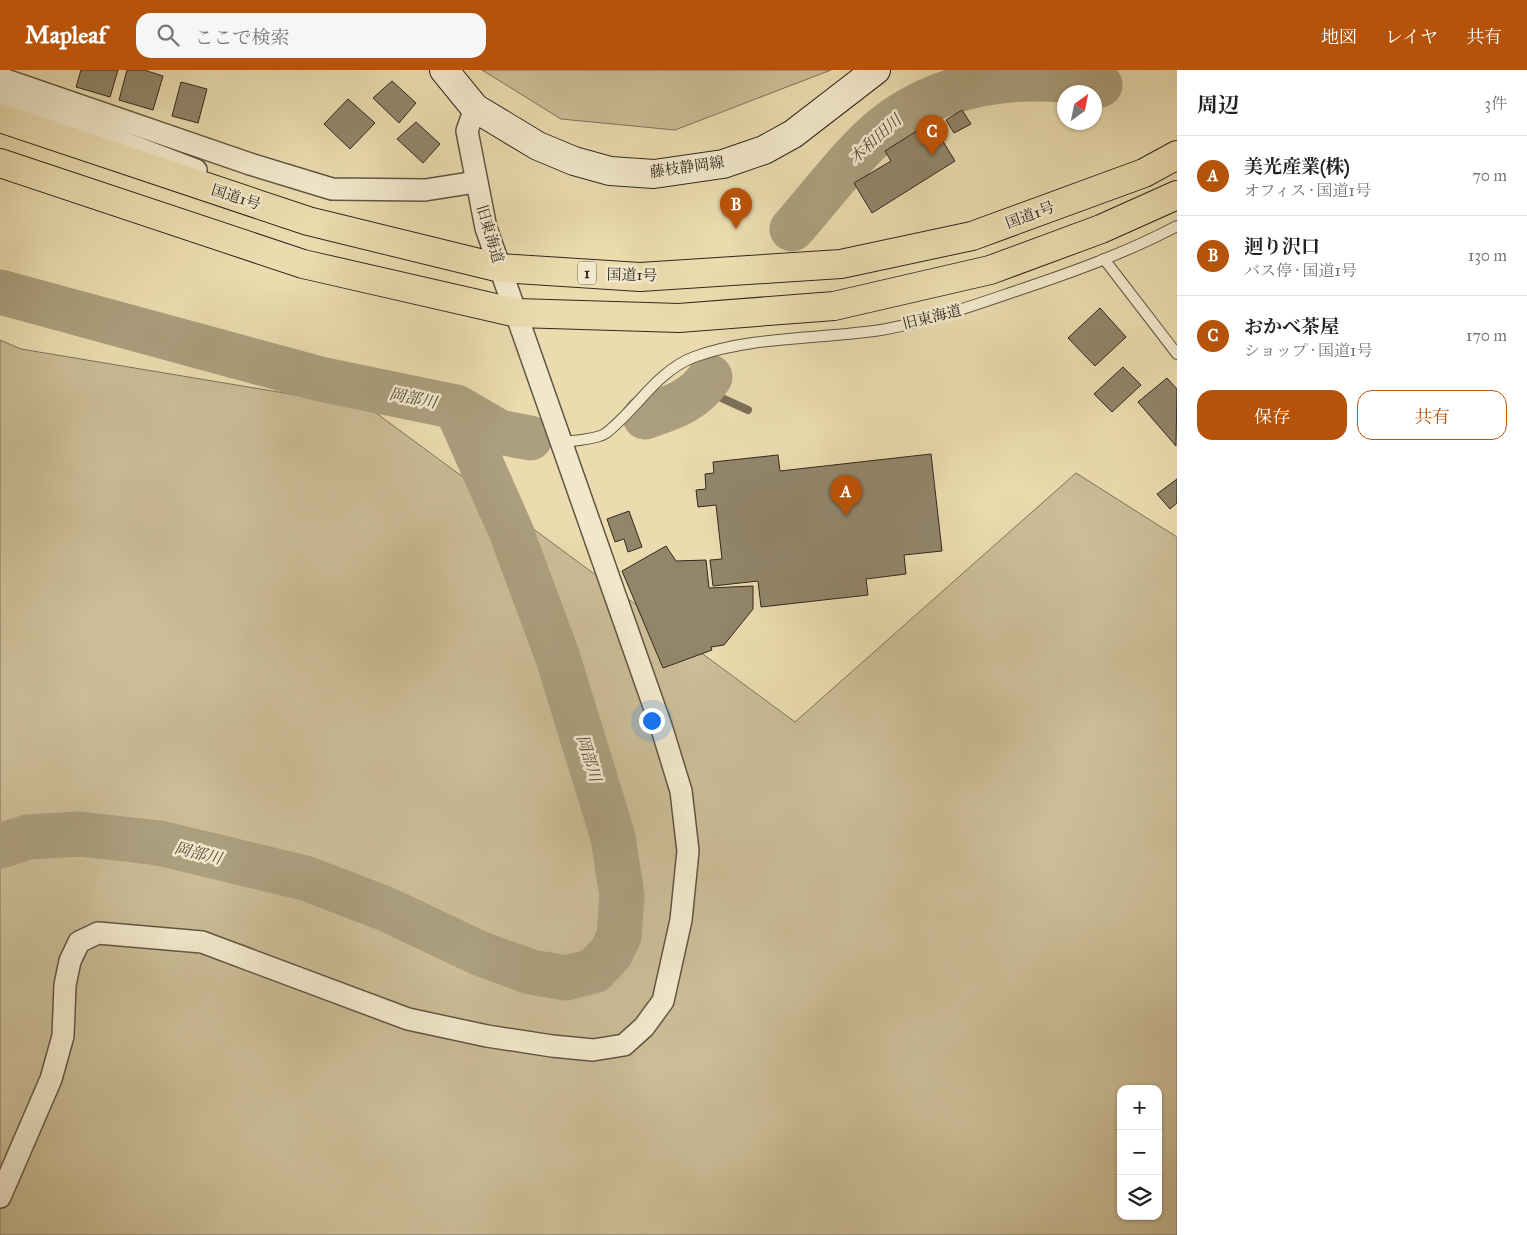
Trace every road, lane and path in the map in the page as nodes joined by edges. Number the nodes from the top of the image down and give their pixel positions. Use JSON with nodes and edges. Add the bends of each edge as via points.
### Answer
{"nodes":[{"id":1,"x":444,"y":70,"type":"edge"},
{"id":2,"x":876,"y":70,"type":"edge"},
{"id":3,"x":0,"y":78,"type":"edge"},
{"id":4,"x":0,"y":95,"type":"edge"},
{"id":5,"x":475,"y":108,"type":"junction"},
{"id":6,"x":0,"y":118,"type":"edge"},
{"id":7,"x":1177,"y":155,"type":"edge"},
{"id":8,"x":0,"y":163,"type":"edge"},
{"id":9,"x":476,"y":182,"type":"junction"},
{"id":10,"x":1177,"y":195,"type":"edge"},
{"id":11,"x":308,"y":221,"type":"junction"},
{"id":12,"x":1177,"y":226,"type":"edge"},
{"id":13,"x":1104,"y":258,"type":"junction"},
{"id":14,"x":500,"y":268,"type":"junction"},
{"id":15,"x":517,"y":313,"type":"junction"},
{"id":16,"x":1177,"y":354,"type":"edge"},
{"id":17,"x":562,"y":442,"type":"junction"},
{"id":18,"x":0,"y":1197,"type":"edge"}],
"edges":[{"from":1,"to":5,"type":"main road","name":"藤枝静岡線"},
{"from":2,"to":5,"type":"main road","name":"藤枝静岡線","via":[[792,134],[764,150],[723,164],[654,174],[610,171],[574,162],[538,146]]},
{"from":3,"to":9,"type":"street","via":[[250,164],[332,188],[426,190]]},
{"from":4,"to":11,"type":"street","via":[[252,192]]},
{"from":5,"to":9,"type":"street","name":"旧東海道","via":[[467,131]]},
{"from":6,"to":11,"type":"highway","name":"国道1号","number":"1"},
{"from":7,"to":14,"type":"highway","name":"国道1号","number":"1","via":[[1144,173],[972,236],[841,264],[640,277]]},
{"from":8,"to":15,"type":"highway","via":[[303,264]]},
{"from":9,"to":14,"type":"street","name":"旧東海道","via":[[486,228]]},
{"from":10,"to":15,"type":"highway","via":[[1101,229],[990,270],[834,306],[679,318]]},
{"from":11,"to":14,"type":"highway","name":"国道1号","number":"1"},
{"from":12,"to":13,"type":"lane","name":"旧東海道"},
{"from":13,"to":16,"type":"lane"},
{"from":13,"to":17,"type":"lane","name":"旧東海道","via":[[957,311],[882,329],[748,344],[694,357],[676,367],[643,395],[604,435]]},
{"from":14,"to":15,"type":"street","name":"旧東海道"},
{"from":15,"to":17,"type":"street","name":"旧東海道","via":[[530,358]]},
{"from":17,"to":18,"type":"street","name":"旧東海道","via":[[681,791],[688,851],[681,920],[663,1001],[624,1045],[593,1050],[552,1046],[408,1019],[202,942],[98,932],[79,942],[70,961],[65,985],[63,1036],[51,1079]]}]}
